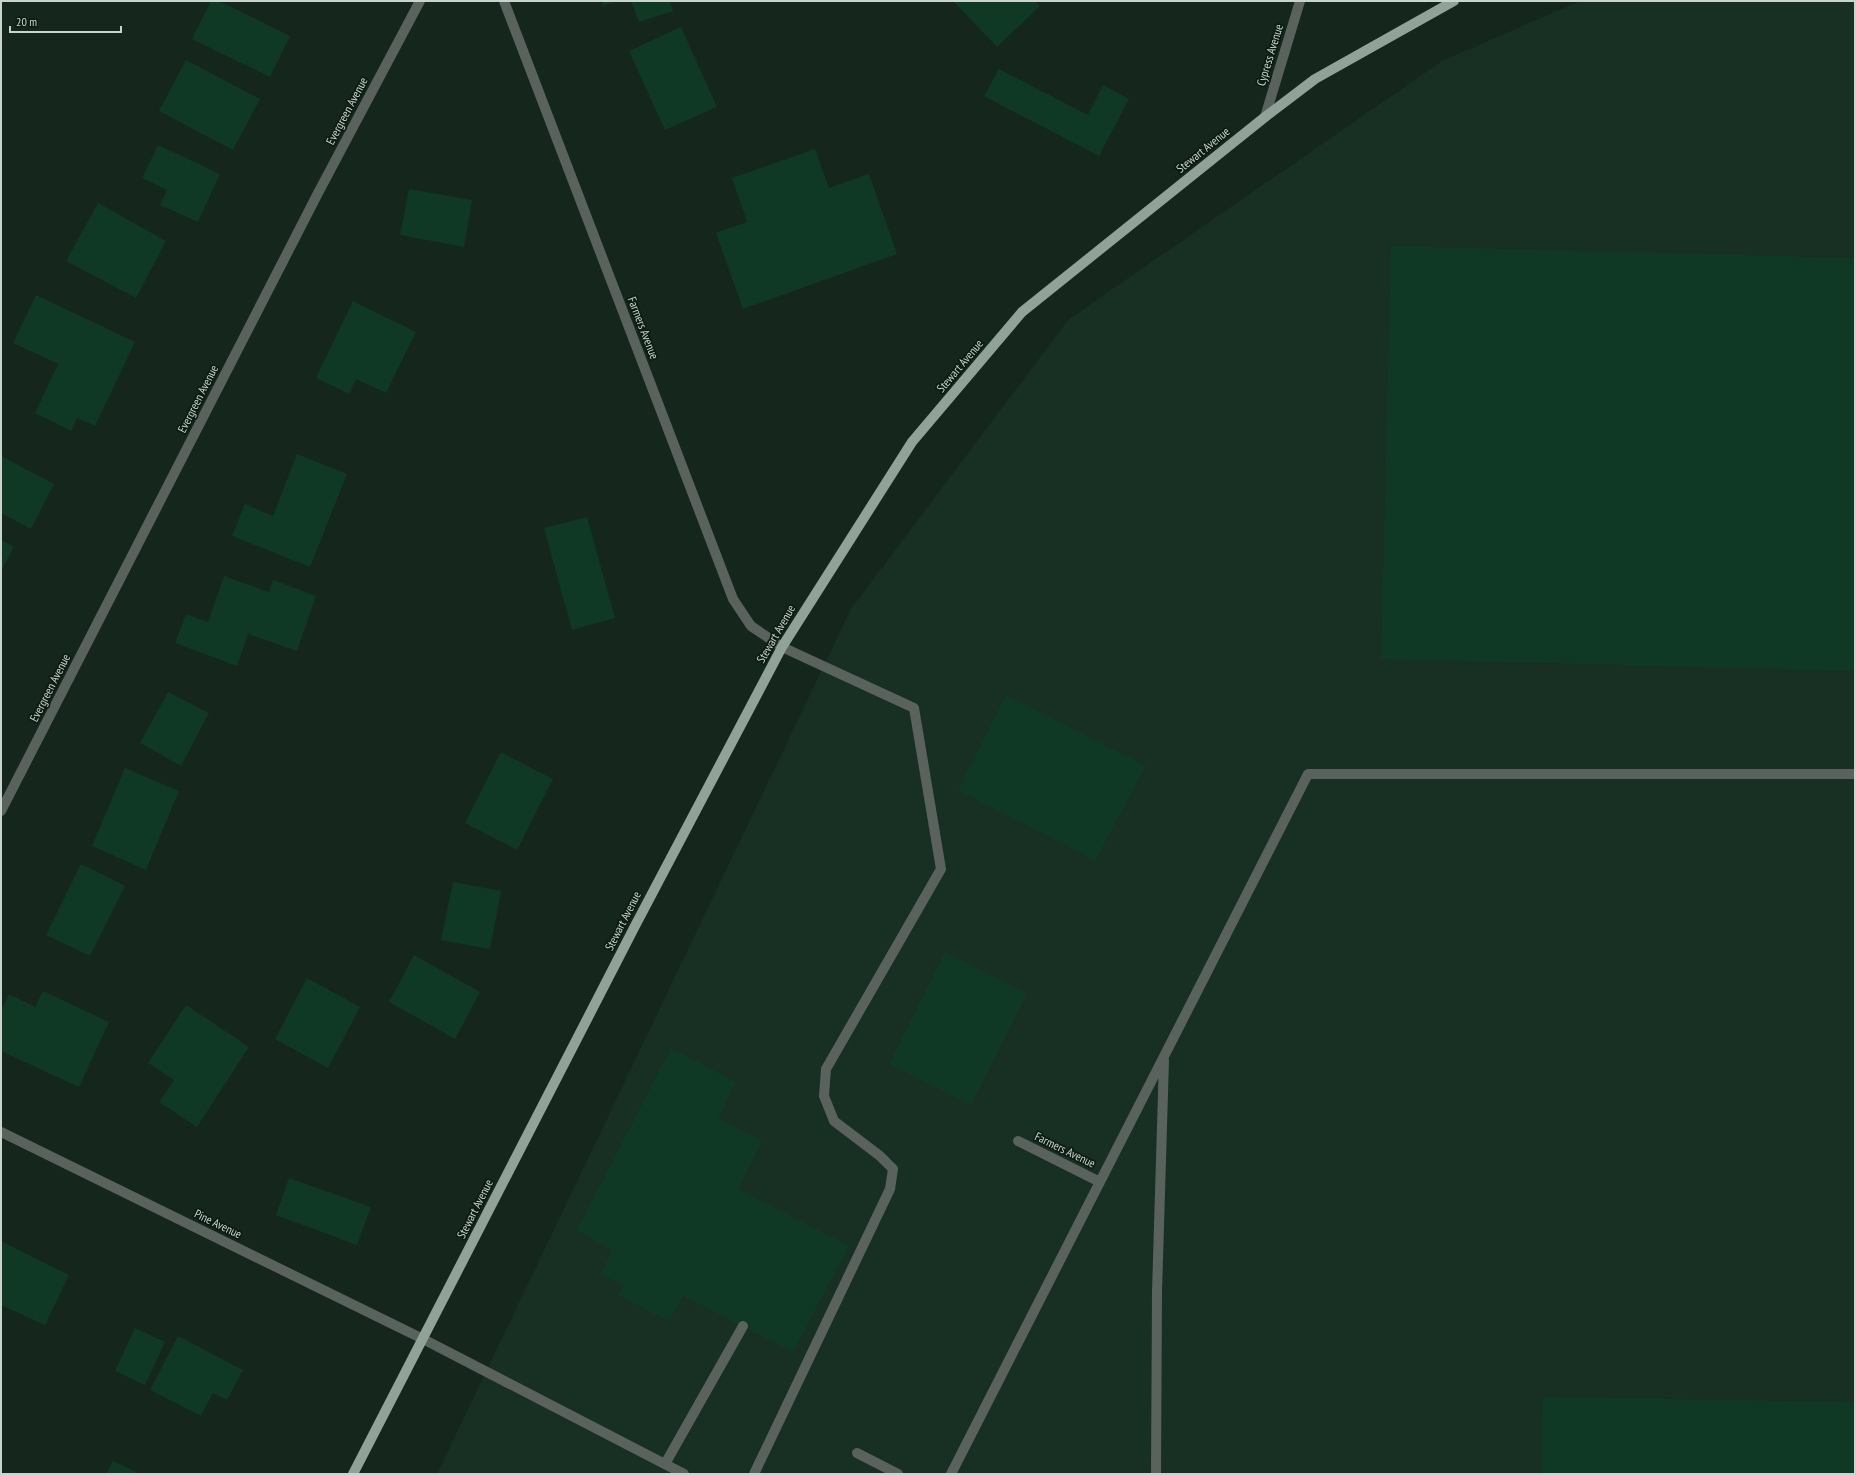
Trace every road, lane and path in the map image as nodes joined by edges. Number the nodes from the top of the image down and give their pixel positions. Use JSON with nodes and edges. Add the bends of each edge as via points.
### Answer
{"nodes":[{"id":1,"x":420,"y":1,"type":"edge"},
{"id":2,"x":504,"y":1,"type":"edge"},
{"id":3,"x":1300,"y":1,"type":"edge"},
{"id":4,"x":1454,"y":1,"type":"edge"},
{"id":5,"x":1264,"y":117,"type":"junction"},
{"id":6,"x":782,"y":647,"type":"junction"},
{"id":7,"x":1855,"y":774,"type":"edge"},
{"id":8,"x":1,"y":811,"type":"edge"},
{"id":9,"x":1164,"y":1057,"type":"junction"},
{"id":10,"x":1,"y":1132,"type":"edge"},
{"id":11,"x":1018,"y":1141,"type":"dead end"},
{"id":12,"x":1100,"y":1182,"type":"junction"},
{"id":13,"x":743,"y":1326,"type":"dead end"},
{"id":14,"x":423,"y":1339,"type":"junction"},
{"id":15,"x":857,"y":1453,"type":"dead end"},
{"id":16,"x":665,"y":1464,"type":"junction"},
{"id":17,"x":353,"y":1474,"type":"edge"},
{"id":18,"x":684,"y":1474,"type":"edge"},
{"id":19,"x":754,"y":1474,"type":"edge"},
{"id":20,"x":898,"y":1474,"type":"edge"},
{"id":21,"x":951,"y":1474,"type":"edge"},
{"id":22,"x":1156,"y":1474,"type":"edge"}],
"edges":[{"from":1,"to":8,"type":"street","name":"Evergreen Avenue","via":[[316,195]]},
{"from":2,"to":6,"type":"street","name":"Farmers Avenue","via":[[733,599],[751,626]]},
{"from":3,"to":5,"type":"street","name":"Cypress Avenue"},
{"from":4,"to":5,"type":"main road","name":"Stewart Avenue","via":[[1315,79]]},
{"from":5,"to":6,"type":"main road","name":"Stewart Avenue","via":[[1022,312],[912,442]]},
{"from":6,"to":14,"type":"main road","name":"Stewart Avenue","via":[[635,926]]},
{"from":6,"to":19,"type":"street","name":"Farmers Avenue","via":[[914,708],[941,869],[826,1069],[824,1096],[834,1121],[893,1169],[890,1189]]},
{"from":7,"to":9,"type":"street","via":[[1308,774]]},
{"from":9,"to":12,"type":"street"},
{"from":9,"to":22,"type":"street","via":[[1157,1292]]},
{"from":10,"to":14,"type":"street","name":"Pine Avenue"},
{"from":11,"to":12,"type":"street","name":"Farmers Avenue"},
{"from":12,"to":21,"type":"street"},
{"from":13,"to":16,"type":"street"},
{"from":14,"to":16,"type":"street","name":"Pine Avenue"},
{"from":14,"to":17,"type":"main road","name":"Stewart Avenue"},
{"from":15,"to":20,"type":"street"},
{"from":16,"to":18,"type":"street","name":"Pine Avenue"}]}
